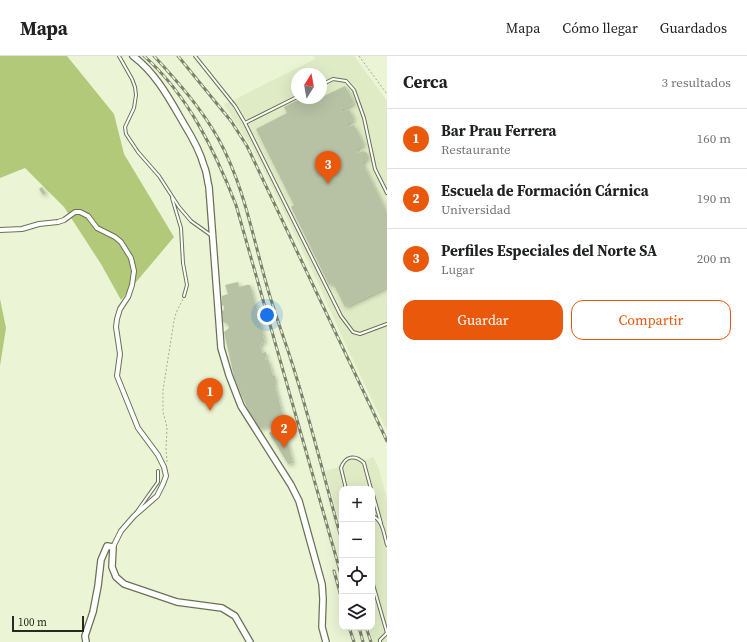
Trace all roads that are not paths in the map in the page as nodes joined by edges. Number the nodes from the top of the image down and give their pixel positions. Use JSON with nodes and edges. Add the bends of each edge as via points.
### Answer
{"nodes":[{"id":1,"x":119,"y":56,"type":"edge"},
{"id":2,"x":133,"y":56,"type":"edge"},
{"id":3,"x":195,"y":56,"type":"edge"},
{"id":4,"x":327,"y":82,"type":"edge"},
{"id":5,"x":291,"y":100,"type":"edge"},
{"id":6,"x":245,"y":123,"type":"junction"},
{"id":7,"x":387,"y":193,"type":"edge"},
{"id":8,"x":171,"y":195,"type":"junction"},
{"id":9,"x":0,"y":230,"type":"edge"},
{"id":10,"x":213,"y":236,"type":"junction"},
{"id":11,"x":184,"y":296,"type":"road end"},
{"id":12,"x":387,"y":324,"type":"edge"},
{"id":13,"x":158,"y":470,"type":"dead end"},
{"id":14,"x":345,"y":486,"type":"edge"},
{"id":15,"x":371,"y":486,"type":"edge"},
{"id":16,"x":375,"y":501,"type":"edge"},
{"id":17,"x":136,"y":514,"type":"junction"},
{"id":18,"x":375,"y":517,"type":"edge"},
{"id":19,"x":381,"y":524,"type":"junction"},
{"id":20,"x":387,"y":545,"type":"edge"},
{"id":21,"x":113,"y":547,"type":"junction"},
{"id":22,"x":375,"y":591,"type":"edge"},
{"id":23,"x":387,"y":633,"type":"edge"},
{"id":24,"x":86,"y":642,"type":"edge"},
{"id":25,"x":250,"y":642,"type":"edge"},
{"id":26,"x":326,"y":642,"type":"edge"},
{"id":27,"x":380,"y":642,"type":"edge"}],
"edges":[{"from":1,"to":8,"type":"lane","via":[[136,94],[134,108],[125,127],[126,134]]},
{"from":2,"to":10,"type":"street","via":[[169,97],[197,149],[209,187]]},
{"from":3,"to":6,"type":"lane","via":[[235,106]]},
{"from":4,"to":7,"type":"lane","via":[[333,80],[346,81],[354,90],[364,118],[375,169]]},
{"from":5,"to":6,"type":"lane"},
{"from":6,"to":12,"type":"lane","via":[[341,316],[353,332],[360,334]]},
{"from":8,"to":10,"type":"lane","via":[[186,215]]},
{"from":8,"to":11,"type":"lane","via":[[181,228],[187,286]]},
{"from":9,"to":17,"type":"street","via":[[22,229],[58,222],[74,212],[80,212],[88,216],[97,228],[121,242],[131,258],[134,271],[132,285],[117,319],[120,354],[117,376],[138,428],[158,455],[166,472],[157,496]]},
{"from":10,"to":26,"type":"street","via":[[221,348],[241,406],[299,501],[322,584],[322,627]]},
{"from":13,"to":17,"type":"lane","via":[[158,482]]},
{"from":14,"to":15,"type":"lane","via":[[341,468],[350,457],[356,457],[364,463]]},
{"from":16,"to":19,"type":"lane"},
{"from":17,"to":21,"type":"street","via":[[121,531]]},
{"from":18,"to":19,"type":"lane"},
{"from":19,"to":20,"type":"lane"},
{"from":21,"to":24,"type":"street","via":[[107,546],[101,560],[93,612],[85,636]]},
{"from":21,"to":25,"type":"street","via":[[112,567],[116,577],[124,584],[177,602],[222,608],[235,616]]},
{"from":22,"to":23,"type":"lane"},
{"from":23,"to":27,"type":"lane"}]}
